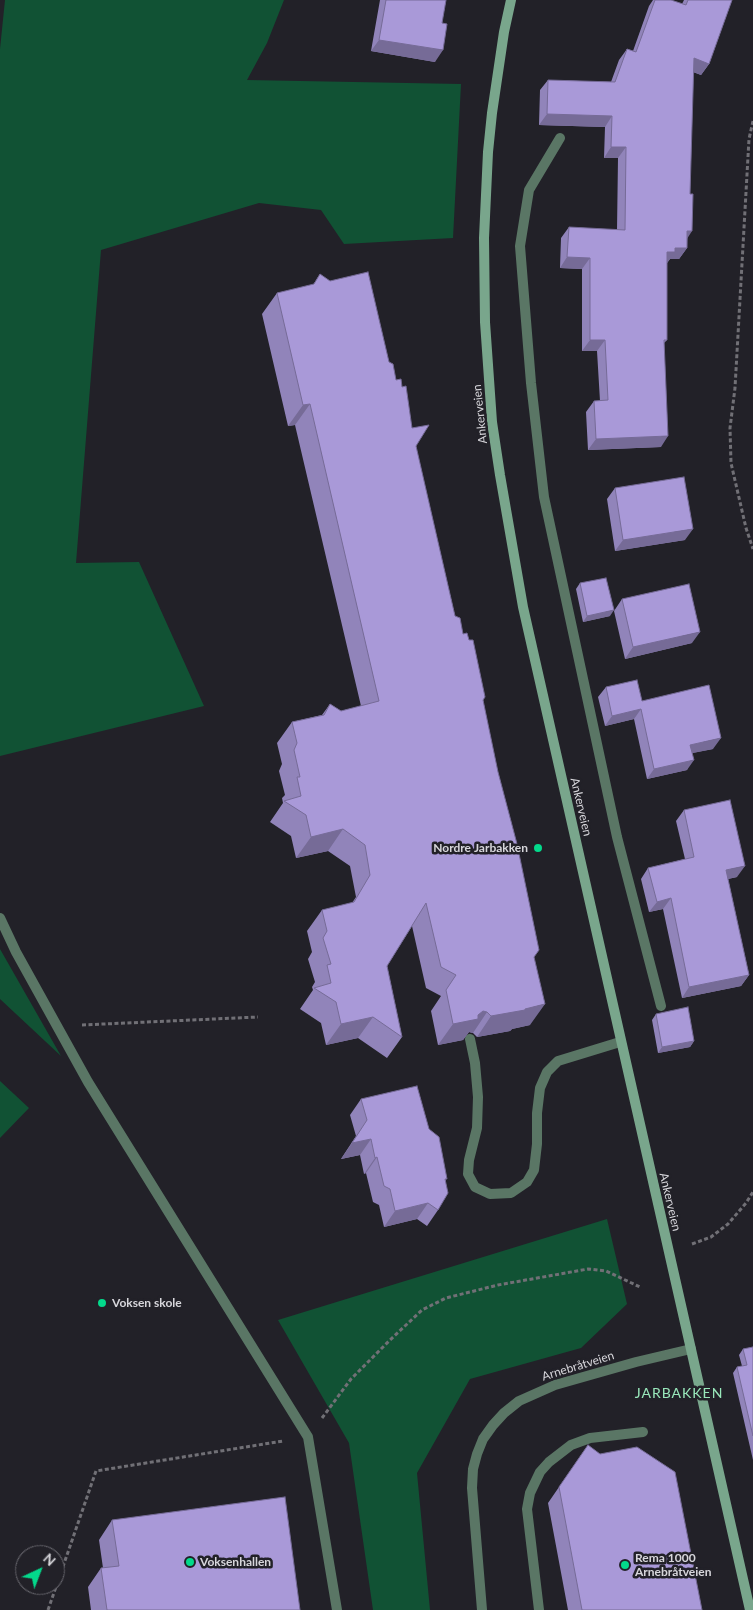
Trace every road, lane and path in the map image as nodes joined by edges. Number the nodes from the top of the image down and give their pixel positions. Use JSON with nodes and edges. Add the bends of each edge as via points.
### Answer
{"nodes":[{"id":1,"x":511,"y":0,"type":"edge"},
{"id":2,"x":753,"y":121,"type":"edge"},
{"id":3,"x":560,"y":138,"type":"dead end"},
{"id":4,"x":753,"y":549,"type":"edge"},
{"id":5,"x":0,"y":918,"type":"edge"},
{"id":6,"x":661,"y":1006,"type":"dead end"},
{"id":7,"x":258,"y":1017,"type":"dead end"},
{"id":8,"x":57,"y":1026,"type":"junction"},
{"id":9,"x":470,"y":1039,"type":"edge"},
{"id":10,"x":620,"y":1042,"type":"junction"},
{"id":11,"x":753,"y":1192,"type":"edge"},
{"id":12,"x":692,"y":1244,"type":"dead end"},
{"id":13,"x":640,"y":1287,"type":"dead end"},
{"id":14,"x":690,"y":1349,"type":"junction"},
{"id":15,"x":643,"y":1432,"type":"dead end"},
{"id":16,"x":308,"y":1438,"type":"junction"},
{"id":17,"x":48,"y":1610,"type":"edge"},
{"id":18,"x":337,"y":1610,"type":"edge"},
{"id":19,"x":482,"y":1610,"type":"edge"},
{"id":20,"x":539,"y":1610,"type":"edge"},
{"id":21,"x":750,"y":1610,"type":"edge"}],
"edges":[{"from":1,"to":10,"type":"main road","name":"Ankerveien","via":[[492,112],[486,192],[485,322],[492,422],[523,607]]},
{"from":2,"to":4,"type":"path","via":[[749,139],[730,428],[731,463]]},
{"from":3,"to":6,"type":"street","via":[[529,190],[520,246],[544,497],[617,837]]},
{"from":5,"to":8,"type":"street"},
{"from":7,"to":8,"type":"path"},
{"from":8,"to":16,"type":"street","via":[[93,1091]]},
{"from":9,"to":10,"type":"street","via":[[476,1063],[478,1097],[477,1128],[468,1174],[476,1187],[490,1194],[511,1193],[527,1182],[534,1170],[540,1088],[547,1072],[558,1061]]},
{"from":10,"to":14,"type":"main road","name":"Ankerveien"},
{"from":11,"to":12,"type":"path","via":[[728,1224],[711,1237]]},
{"from":13,"to":16,"type":"path","via":[[606,1271],[588,1269],[446,1298],[422,1310],[351,1379]]},
{"from":14,"to":19,"type":"street","name":"Arnebråtveien","via":[[555,1385],[519,1401],[493,1425],[483,1438],[473,1469]]},
{"from":14,"to":21,"type":"main road","name":"Ankerveien"},
{"from":15,"to":20,"type":"street","via":[[590,1438],[571,1445],[540,1472],[527,1509]]},
{"from":16,"to":17,"type":"path","via":[[96,1471]]},
{"from":16,"to":18,"type":"street"}]}
